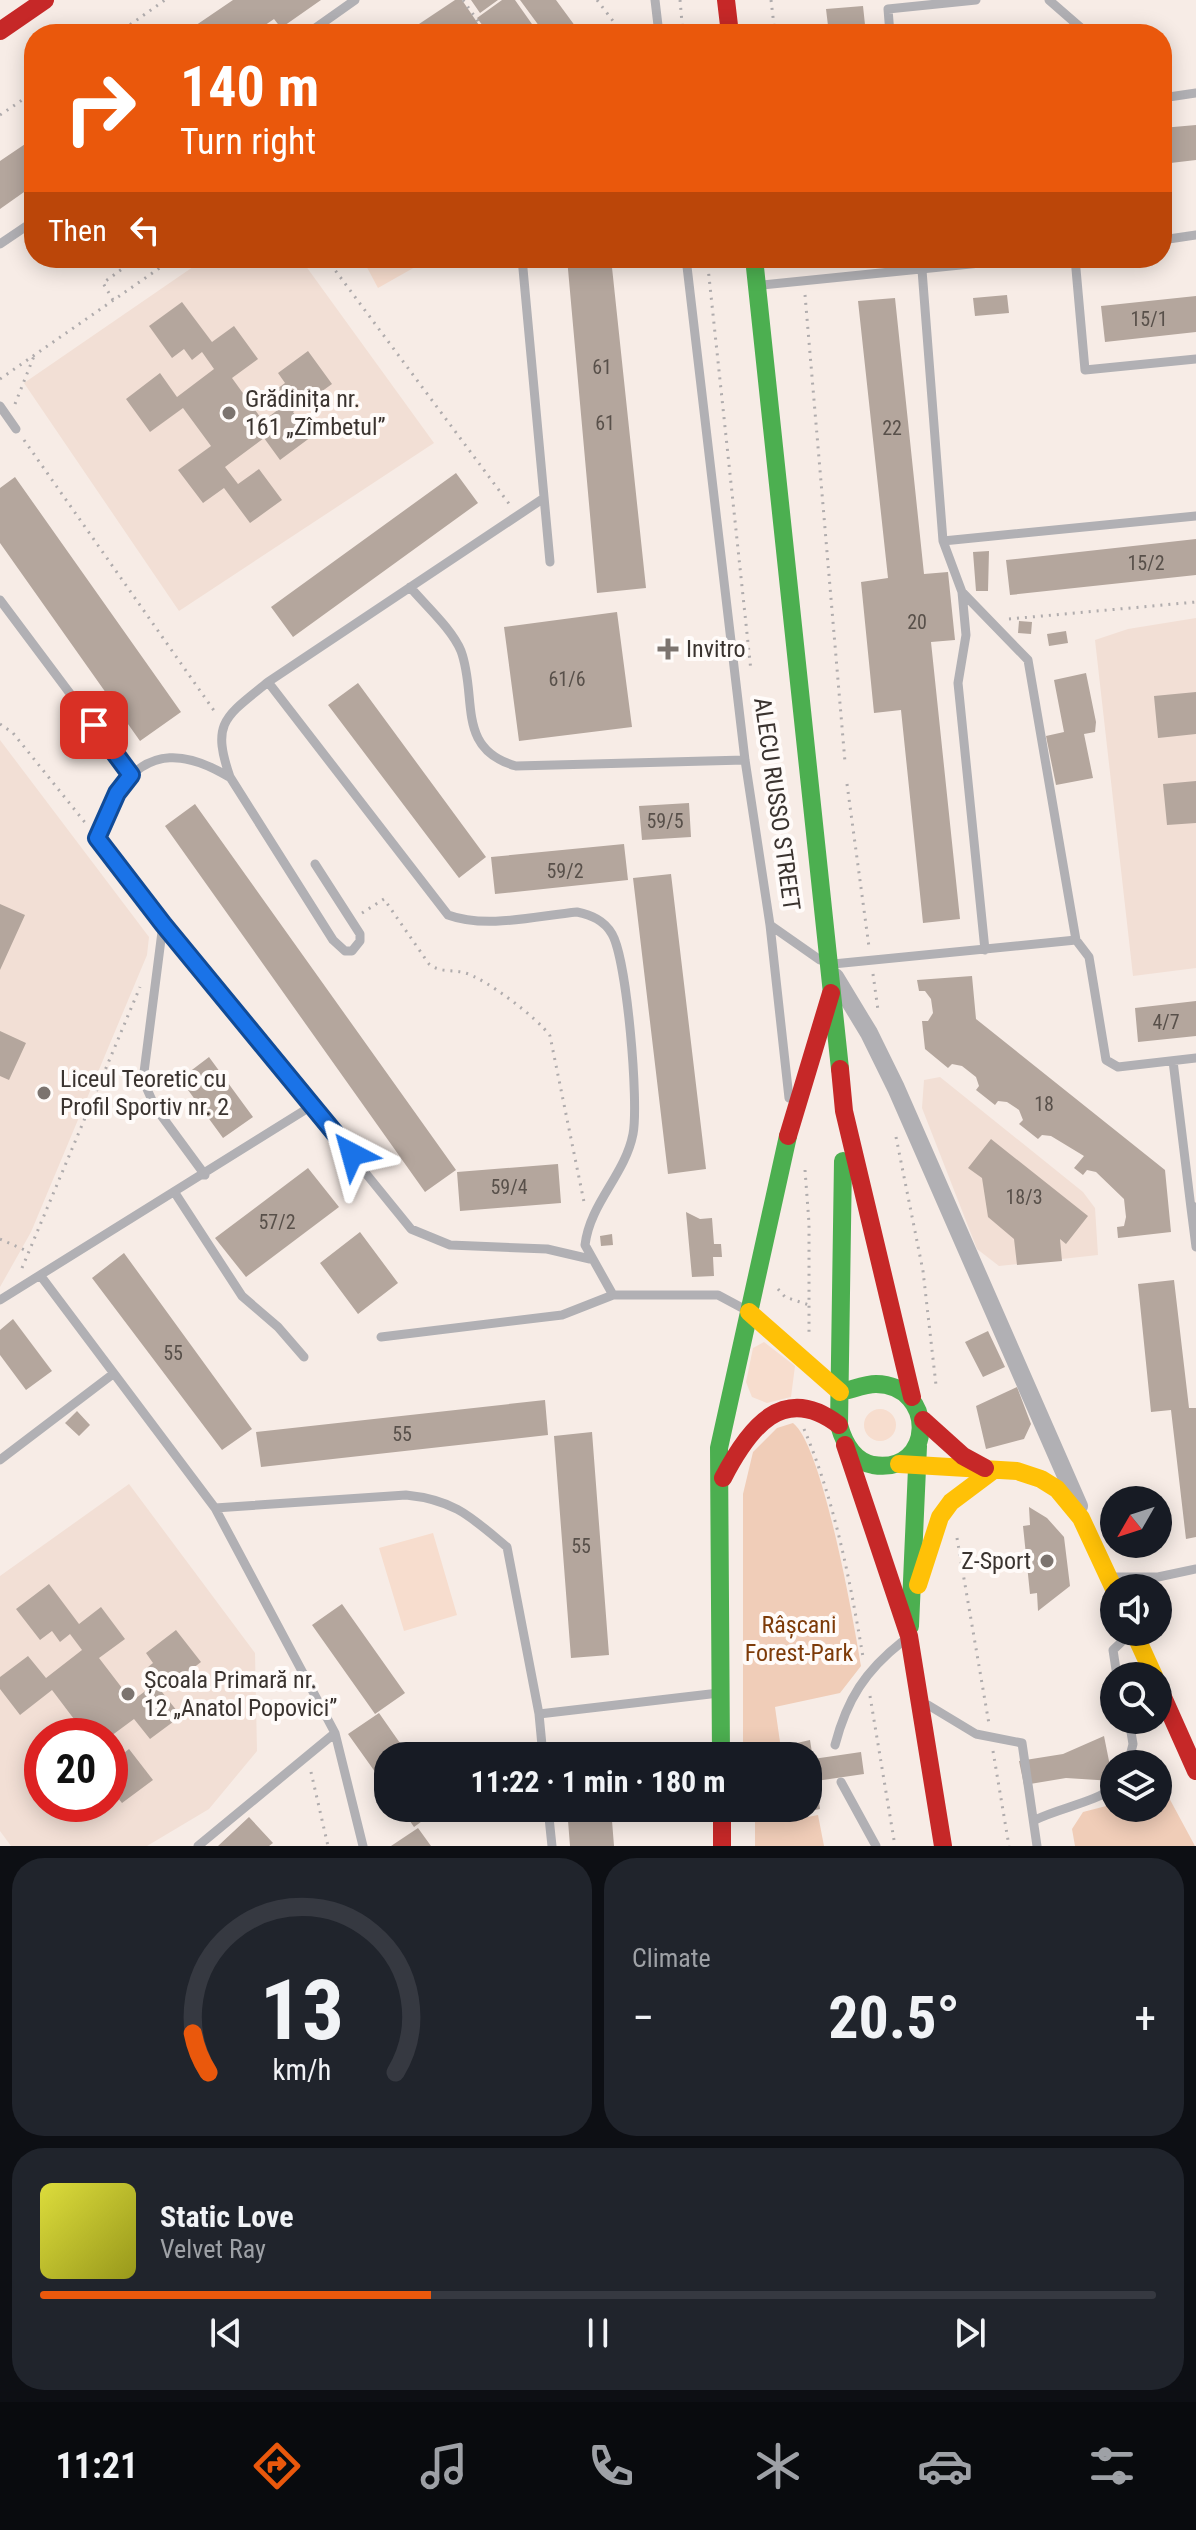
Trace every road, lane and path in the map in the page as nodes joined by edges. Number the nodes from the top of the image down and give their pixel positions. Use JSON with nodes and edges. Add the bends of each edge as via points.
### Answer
{"nodes":[{"id":1,"x":45,"y":0,"type":"edge"},
{"id":2,"x":165,"y":0,"type":"edge"},
{"id":3,"x":355,"y":0,"type":"edge"},
{"id":4,"x":463,"y":0,"type":"edge"},
{"id":5,"x":597,"y":0,"type":"edge"},
{"id":6,"x":655,"y":0,"type":"edge"},
{"id":7,"x":680,"y":0,"type":"edge"},
{"id":8,"x":726,"y":0,"type":"edge"},
{"id":9,"x":771,"y":0,"type":"edge"},
{"id":10,"x":976,"y":0,"type":"edge"},
{"id":11,"x":1049,"y":0,"type":"edge"},
{"id":12,"x":131,"y":24,"type":"edge"},
{"id":13,"x":321,"y":24,"type":"edge"},
{"id":14,"x":480,"y":24,"type":"edge"},
{"id":15,"x":615,"y":24,"type":"edge"},
{"id":16,"x":658,"y":24,"type":"edge"},
{"id":17,"x":682,"y":24,"type":"edge"},
{"id":18,"x":729,"y":24,"type":"edge"},
{"id":19,"x":774,"y":24,"type":"edge"},
{"id":20,"x":889,"y":24,"type":"edge"},
{"id":21,"x":1077,"y":24,"type":"edge"},
{"id":22,"x":0,"y":31,"type":"edge"},
{"id":23,"x":1196,"y":93,"type":"edge"},
{"id":24,"x":1172,"y":94,"type":"edge"},
{"id":25,"x":24,"y":99,"type":"edge"},
{"id":26,"x":0,"y":115,"type":"edge"},
{"id":27,"x":24,"y":228,"type":"edge"},
{"id":28,"x":1196,"y":235,"type":"edge"},
{"id":29,"x":1172,"y":239,"type":"edge"},
{"id":30,"x":0,"y":244,"type":"edge"},
{"id":31,"x":123,"y":268,"type":"edge"},
{"id":32,"x":159,"y":268,"type":"edge"},
{"id":33,"x":333,"y":268,"type":"edge"},
{"id":34,"x":523,"y":268,"type":"edge"},
{"id":35,"x":687,"y":268,"type":"edge"},
{"id":36,"x":708,"y":268,"type":"edge"},
{"id":37,"x":755,"y":268,"type":"edge"},
{"id":38,"x":940,"y":268,"type":"edge"},
{"id":39,"x":1076,"y":268,"type":"edge"},
{"id":40,"x":922,"y":270,"type":"junction"},
{"id":41,"x":810,"y":281,"type":"junction"},
{"id":42,"x":757,"y":286,"type":"junction"},
{"id":43,"x":113,"y":300,"type":"junction"},
{"id":44,"x":34,"y":355,"type":"junction"},
{"id":45,"x":1196,"y":359,"type":"edge"},
{"id":46,"x":0,"y":379,"type":"edge"},
{"id":47,"x":0,"y":406,"type":"edge"},
{"id":48,"x":9,"y":419,"type":"junction"},
{"id":49,"x":16,"y":429,"type":"joint"},
{"id":50,"x":544,"y":498,"type":"junction"},
{"id":51,"x":1196,"y":516,"type":"edge"},
{"id":52,"x":519,"y":517,"type":"junction"},
{"id":53,"x":943,"y":541,"type":"junction"},
{"id":54,"x":550,"y":562,"type":"dead end"},
{"id":55,"x":410,"y":587,"type":"junction"},
{"id":56,"x":962,"y":592,"type":"junction"},
{"id":57,"x":0,"y":600,"type":"edge"},
{"id":58,"x":1196,"y":602,"type":"edge"},
{"id":59,"x":990,"y":620,"type":"junction"},
{"id":60,"x":268,"y":682,"type":"junction"},
{"id":61,"x":752,"y":685,"type":"dead end"},
{"id":62,"x":0,"y":724,"type":"edge"},
{"id":63,"x":224,"y":725,"type":"junction"},
{"id":64,"x":745,"y":760,"type":"junction"},
{"id":65,"x":845,"y":762,"type":"dead end"},
{"id":66,"x":131,"y":775,"type":"junction"},
{"id":67,"x":230,"y":777,"type":"junction"},
{"id":68,"x":847,"y":784,"type":"dead end"},
{"id":69,"x":850,"y":806,"type":"dead end"},
{"id":70,"x":97,"y":838,"type":"junction"},
{"id":71,"x":315,"y":864,"type":"dead end"},
{"id":72,"x":353,"y":919,"type":"junction"},
{"id":73,"x":163,"y":924,"type":"junction"},
{"id":74,"x":770,"y":925,"type":"junction"},
{"id":75,"x":1076,"y":940,"type":"junction"},
{"id":76,"x":985,"y":950,"type":"junction"},
{"id":77,"x":828,"y":965,"type":"junction"},
{"id":78,"x":140,"y":985,"type":"dead end"},
{"id":79,"x":831,"y":993,"type":"junction"},
{"id":80,"x":1196,"y":1058,"type":"edge"},
{"id":81,"x":1173,"y":1061,"type":"junction"},
{"id":82,"x":313,"y":1105,"type":"junction"},
{"id":83,"x":844,"y":1111,"type":"junction"},
{"id":84,"x":792,"y":1118,"type":"junction"},
{"id":85,"x":205,"y":1175,"type":"junction"},
{"id":86,"x":175,"y":1193,"type":"junction"},
{"id":87,"x":1194,"y":1207,"type":"edge"},
{"id":88,"x":591,"y":1220,"type":"junction"},
{"id":89,"x":0,"y":1239,"type":"edge"},
{"id":90,"x":1196,"y":1247,"type":"edge"},
{"id":91,"x":27,"y":1251,"type":"junction"},
{"id":92,"x":590,"y":1259,"type":"junction"},
{"id":93,"x":40,"y":1275,"type":"junction"},
{"id":94,"x":774,"y":1283,"type":"dead end"},
{"id":95,"x":19,"y":1287,"type":"junction"},
{"id":96,"x":613,"y":1295,"type":"junction"},
{"id":97,"x":0,"y":1300,"type":"edge"},
{"id":98,"x":809,"y":1305,"type":"dead end"},
{"id":99,"x":749,"y":1312,"type":"junction"},
{"id":100,"x":381,"y":1337,"type":"dead end"},
{"id":101,"x":775,"y":1338,"type":"junction"},
{"id":102,"x":742,"y":1347,"type":"junction"},
{"id":103,"x":304,"y":1357,"type":"dead end"},
{"id":104,"x":113,"y":1374,"type":"junction"},
{"id":105,"x":737,"y":1374,"type":"junction"},
{"id":106,"x":840,"y":1392,"type":"junction"},
{"id":107,"x":912,"y":1397,"type":"junction"},
{"id":108,"x":771,"y":1413,"type":"junction"},
{"id":109,"x":799,"y":1418,"type":"dead end"},
{"id":110,"x":923,"y":1420,"type":"junction"},
{"id":111,"x":841,"y":1432,"type":"junction"},
{"id":112,"x":911,"y":1457,"type":"junction"},
{"id":113,"x":0,"y":1460,"type":"edge"},
{"id":114,"x":991,"y":1472,"type":"junction"},
{"id":115,"x":720,"y":1485,"type":"junction"},
{"id":116,"x":951,"y":1502,"type":"junction"},
{"id":117,"x":215,"y":1508,"type":"junction"},
{"id":118,"x":1083,"y":1516,"type":"junction"},
{"id":119,"x":1196,"y":1569,"type":"edge"},
{"id":120,"x":1107,"y":1574,"type":"edge"},
{"id":121,"x":1172,"y":1574,"type":"edge"},
{"id":122,"x":913,"y":1600,"type":"junction"},
{"id":123,"x":909,"y":1636,"type":"junction"},
{"id":124,"x":866,"y":1676,"type":"junction"},
{"id":125,"x":721,"y":1693,"type":"junction"},
{"id":126,"x":918,"y":1699,"type":"junction"},
{"id":127,"x":539,"y":1714,"type":"junction"},
{"id":128,"x":1172,"y":1717,"type":"edge"},
{"id":129,"x":335,"y":1733,"type":"junction"},
{"id":130,"x":991,"y":1739,"type":"junction"},
{"id":131,"x":542,"y":1742,"type":"edge"},
{"id":132,"x":721,"y":1742,"type":"edge"},
{"id":133,"x":835,"y":1745,"type":"dead end"},
{"id":134,"x":307,"y":1757,"type":"junction"},
{"id":135,"x":1196,"y":1771,"type":"edge"},
{"id":136,"x":841,"y":1782,"type":"dead end"},
{"id":137,"x":1100,"y":1797,"type":"edge"},
{"id":138,"x":1035,"y":1820,"type":"junction"},
{"id":139,"x":549,"y":1822,"type":"edge"},
{"id":140,"x":722,"y":1822,"type":"edge"},
{"id":141,"x":198,"y":1846,"type":"edge"},
{"id":142,"x":328,"y":1846,"type":"edge"},
{"id":143,"x":363,"y":1846,"type":"edge"},
{"id":144,"x":552,"y":1846,"type":"edge"},
{"id":145,"x":722,"y":1846,"type":"edge"},
{"id":146,"x":876,"y":1846,"type":"edge"},
{"id":147,"x":895,"y":1846,"type":"edge"},
{"id":148,"x":943,"y":1846,"type":"edge"},
{"id":149,"x":1009,"y":1846,"type":"edge"},
{"id":150,"x":1037,"y":1846,"type":"edge"}],
"edges":[{"from":1,"to":22,"type":"main road"},
{"from":2,"to":12,"type":"path"},
{"from":3,"to":13,"type":"lane"},
{"from":4,"to":14,"type":"path"},
{"from":5,"to":15,"type":"path"},
{"from":6,"to":16,"type":"lane"},
{"from":7,"to":17,"type":"path"},
{"from":8,"to":18,"type":"main road"},
{"from":9,"to":19,"type":"path"},
{"from":10,"to":20,"type":"lane","via":[[888,9]]},
{"from":11,"to":21,"type":"lane"},
{"from":23,"to":24,"type":"lane"},
{"from":25,"to":26,"type":"path"},
{"from":27,"to":30,"type":"lane"},
{"from":28,"to":29,"type":"lane"},
{"from":31,"to":43,"type":"path","via":[[103,283]]},
{"from":32,"to":43,"type":"path"},
{"from":33,"to":52,"type":"path"},
{"from":34,"to":50,"type":"lane"},
{"from":35,"to":64,"type":"lane","name":"ALECU RUSSO STREET"},
{"from":36,"to":61,"type":"path"},
{"from":37,"to":42,"type":"main road","name":"ALECU RUSSO STREET"},
{"from":38,"to":40,"type":"lane"},
{"from":39,"to":45,"type":"lane","via":[[1085,370]]},
{"from":40,"to":41,"type":"lane"},
{"from":40,"to":53,"type":"lane"},
{"from":41,"to":42,"type":"lane"},
{"from":41,"to":65,"type":"path","via":[[805,291]]},
{"from":42,"to":77,"type":"main road","name":"ALECU RUSSO STREET"},
{"from":43,"to":44,"type":"path"},
{"from":44,"to":46,"type":"path"},
{"from":44,"to":48,"type":"path"},
{"from":47,"to":48,"type":"lane"},
{"from":48,"to":49,"type":"lane"},
{"from":49,"to":63,"type":"path"},
{"from":50,"to":52,"type":"lane"},
{"from":50,"to":54,"type":"lane"},
{"from":51,"to":53,"type":"lane"},
{"from":52,"to":55,"type":"lane"},
{"from":53,"to":56,"type":"lane"},
{"from":55,"to":60,"type":"lane"},
{"from":55,"to":64,"type":"lane","via":[[460,648],[474,734],[502,762],[516,766]]},
{"from":56,"to":59,"type":"lane"},
{"from":56,"to":76,"type":"lane","via":[[966,635],[958,683]]},
{"from":57,"to":66,"type":"lane"},
{"from":58,"to":59,"type":"path"},
{"from":59,"to":75,"type":"lane","via":[[1028,660]]},
{"from":60,"to":63,"type":"lane"},
{"from":60,"to":88,"type":"lane","via":[[448,915],[482,921],[577,912],[590,915],[611,932],[620,963],[636,1110],[628,1151]]},
{"from":62,"to":70,"type":"path","via":[[13,733]]},
{"from":63,"to":67,"type":"lane","via":[[219,747]]},
{"from":64,"to":74,"type":"lane","name":"ALECU RUSSO STREET"},
{"from":66,"to":67,"type":"lane","via":[[168,756],[194,758]]},
{"from":66,"to":70,"type":"lane"},
{"from":67,"to":72,"type":"lane","via":[[345,951],[360,941]]},
{"from":68,"to":69,"type":"path"},
{"from":70,"to":73,"type":"lane"},
{"from":71,"to":72,"type":"lane"},
{"from":72,"to":88,"type":"path","via":[[384,899],[435,969],[467,973],[540,1021],[550,1036]]},
{"from":73,"to":82,"type":"lane"},
{"from":73,"to":85,"type":"lane","via":[[143,1080],[155,1107]]},
{"from":74,"to":77,"type":"lane"},
{"from":74,"to":84,"type":"lane","name":"ALECU RUSSO STREET"},
{"from":75,"to":76,"type":"lane"},
{"from":75,"to":81,"type":"lane","via":[[1089,957],[1106,1060],[1118,1067]]},
{"from":76,"to":77,"type":"lane"},
{"from":77,"to":79,"type":"main road","name":"ALECU RUSSO STREET"},
{"from":77,"to":118,"type":"street","via":[[896,1088]]},
{"from":78,"to":91,"type":"path"},
{"from":79,"to":83,"type":"main road","name":"ALECU RUSSO STREET"},
{"from":79,"to":84,"type":"main road"},
{"from":80,"to":81,"type":"lane"},
{"from":81,"to":87,"type":"lane"},
{"from":82,"to":85,"type":"lane"},
{"from":82,"to":92,"type":"lane","via":[[411,1229],[450,1245],[547,1249]]},
{"from":83,"to":106,"type":"main road","name":"ALECU RUSSO STREET"},
{"from":83,"to":107,"type":"main road","name":"ALECU RUSSO STREET"},
{"from":84,"to":99,"type":"main road"},
{"from":85,"to":86,"type":"lane"},
{"from":86,"to":93,"type":"lane"},
{"from":86,"to":103,"type":"lane","via":[[242,1296]]},
{"from":87,"to":90,"type":"lane"},
{"from":88,"to":92,"type":"lane","via":[[585,1245]]},
{"from":89,"to":91,"type":"path"},
{"from":91,"to":95,"type":"path"},
{"from":92,"to":96,"type":"lane"},
{"from":93,"to":95,"type":"lane"},
{"from":93,"to":104,"type":"lane"},
{"from":94,"to":98,"type":"path","via":[[785,1297]]},
{"from":95,"to":97,"type":"lane"},
{"from":96,"to":99,"type":"lane","via":[[718,1295]]},
{"from":96,"to":100,"type":"lane","via":[[562,1315]]},
{"from":99,"to":101,"type":"main road"},
{"from":99,"to":102,"type":"main road"},
{"from":101,"to":102,"type":"main road","via":[[760,1335]]},
{"from":101,"to":106,"type":"main road"},
{"from":102,"to":105,"type":"main road"},
{"from":104,"to":113,"type":"lane"},
{"from":104,"to":117,"type":"lane"},
{"from":105,"to":108,"type":"main road","via":[[747,1406]]},
{"from":105,"to":115,"type":"main road","via":[[719,1448]]},
{"from":106,"to":107,"type":"main road","via":[[873,1382]]},
{"from":106,"to":111,"type":"main road"},
{"from":107,"to":110,"type":"main road"},
{"from":108,"to":111,"type":"main road","via":[[816,1409]]},
{"from":108,"to":115,"type":"main road","via":[[736,1450]]},
{"from":109,"to":124,"type":"path","via":[[818,1461],[848,1569]]},
{"from":110,"to":112,"type":"main road"},
{"from":110,"to":114,"type":"main road","via":[[963,1456]]},
{"from":111,"to":112,"type":"main road","via":[[860,1461],[886,1467]]},
{"from":111,"to":123,"type":"main road"},
{"from":112,"to":114,"type":"main road"},
{"from":112,"to":122,"type":"main road"},
{"from":114,"to":116,"type":"main road"},
{"from":114,"to":118,"type":"main road","via":[[1020,1471],[1035,1477],[1060,1492]]},
{"from":115,"to":125,"type":"main road"},
{"from":116,"to":122,"type":"main road","via":[[940,1517]]},
{"from":116,"to":130,"type":"path"},
{"from":117,"to":127,"type":"lane","via":[[406,1495],[437,1498],[465,1512],[507,1547]]},
{"from":117,"to":129,"type":"lane"},
{"from":118,"to":120,"type":"main road"},
{"from":119,"to":121,"type":"lane"},
{"from":122,"to":123,"type":"main road"},
{"from":123,"to":124,"type":"lane"},
{"from":123,"to":126,"type":"main road"},
{"from":124,"to":133,"type":"lane","via":[[845,1707]]},
{"from":124,"to":147,"type":"path"},
{"from":125,"to":127,"type":"lane"},
{"from":125,"to":132,"type":"main road"},
{"from":126,"to":130,"type":"lane"},
{"from":126,"to":148,"type":"main road"},
{"from":127,"to":131,"type":"lane"},
{"from":128,"to":135,"type":"main road"},
{"from":129,"to":134,"type":"lane"},
{"from":129,"to":143,"type":"lane"},
{"from":130,"to":138,"type":"lane","via":[[1022,1743]]},
{"from":130,"to":149,"type":"path"},
{"from":134,"to":141,"type":"lane"},
{"from":134,"to":142,"type":"path"},
{"from":136,"to":146,"type":"lane"},
{"from":137,"to":138,"type":"lane"},
{"from":138,"to":150,"type":"lane"},
{"from":139,"to":144,"type":"lane"},
{"from":140,"to":145,"type":"main road"}]}
